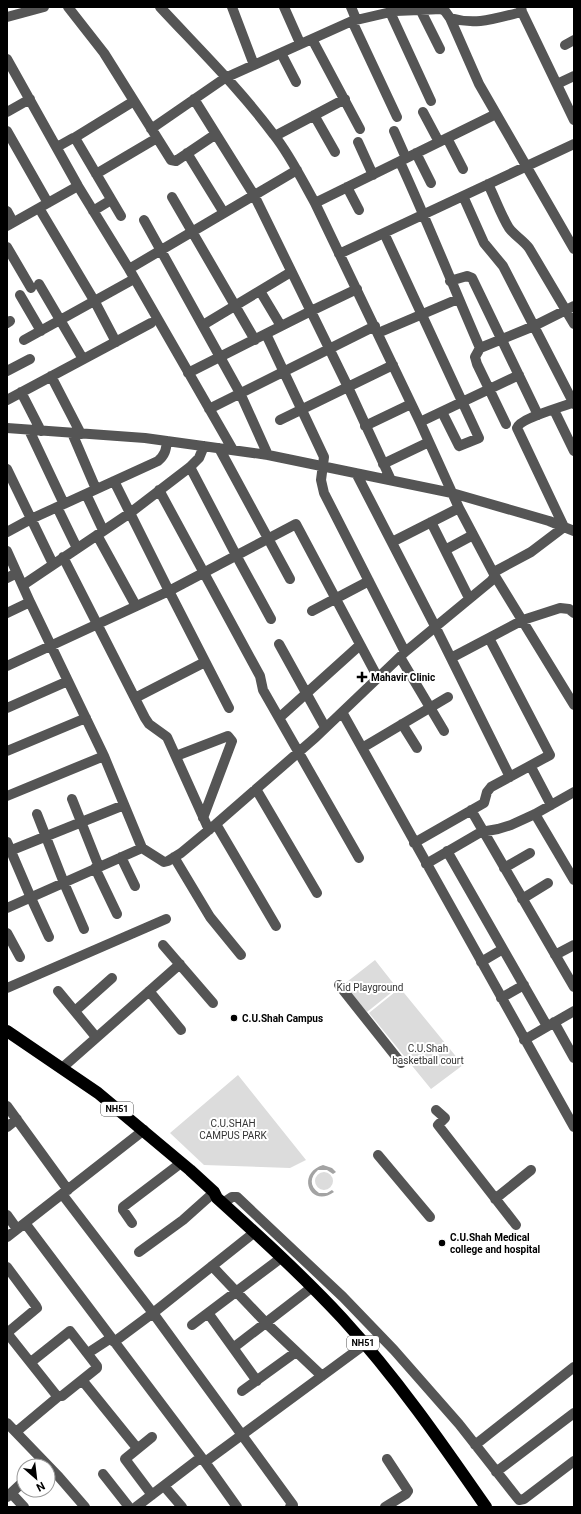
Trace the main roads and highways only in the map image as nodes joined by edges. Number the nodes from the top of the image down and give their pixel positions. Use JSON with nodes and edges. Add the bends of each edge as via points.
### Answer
{"nodes":[{"id":1,"x":7,"y":1031,"type":"edge"},
{"id":2,"x":7,"y":1040,"type":"edge"},
{"id":3,"x":142,"y":1133,"type":"junction"},
{"id":4,"x":217,"y":1199,"type":"junction"},
{"id":5,"x":486,"y":1507,"type":"edge"}],
"edges":[{"from":1,"to":3,"type":"highway","number":"NH51","via":[[98,1093]]},
{"from":2,"to":3,"type":"highway","number":"NH51"},
{"from":3,"to":4,"type":"highway","number":"NH51"},
{"from":3,"to":4,"type":"highway","number":"NH51","via":[[190,1170],[214,1192]]},
{"from":4,"to":5,"type":"highway","number":"NH51","via":[[255,1232],[342,1318],[417,1409]]}]}
